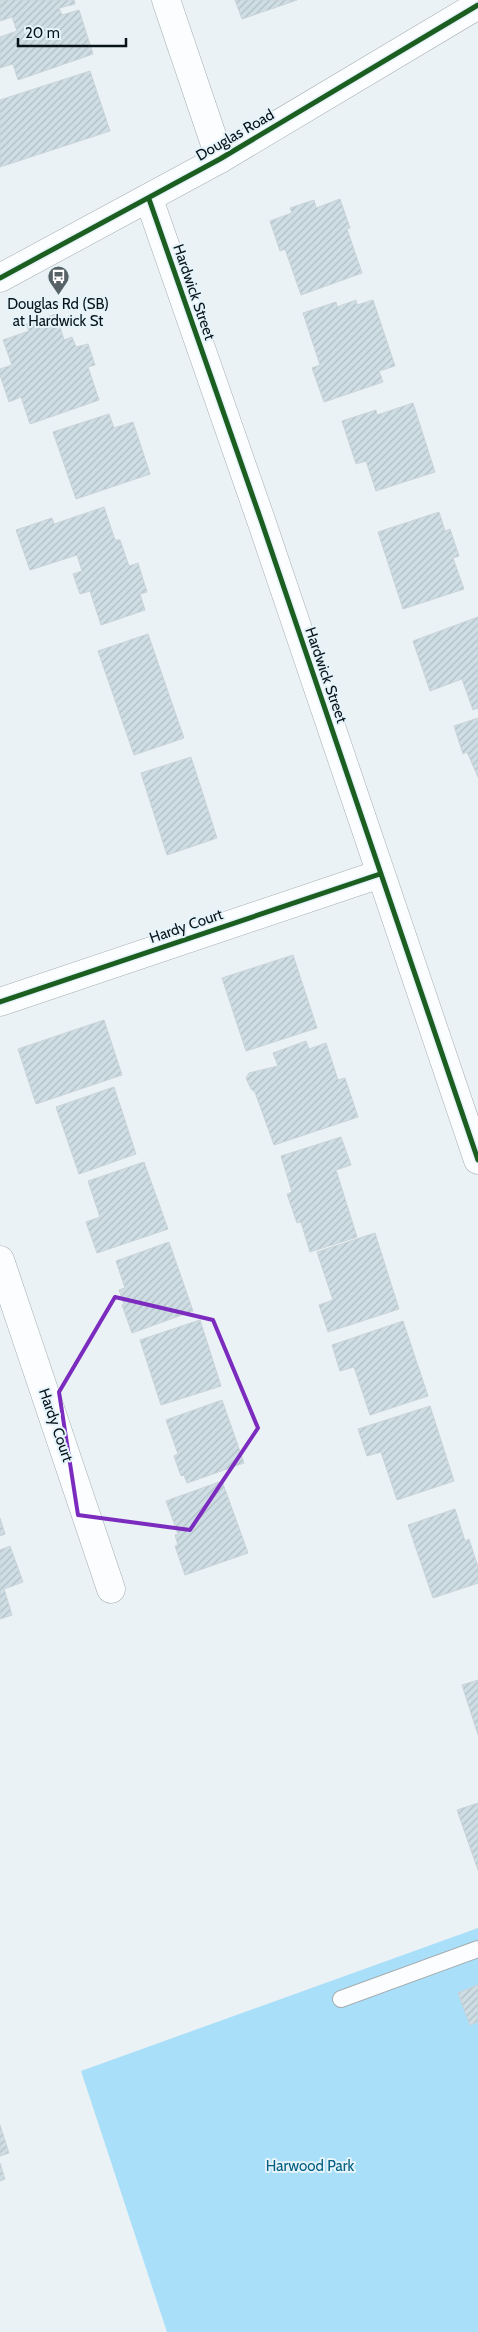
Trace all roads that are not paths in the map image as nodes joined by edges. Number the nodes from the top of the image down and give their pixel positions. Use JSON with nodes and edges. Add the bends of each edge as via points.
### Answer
{"nodes":[{"id":1,"x":166,"y":0,"type":"edge"},
{"id":2,"x":478,"y":5,"type":"edge"},
{"id":3,"x":220,"y":160,"type":"junction"},
{"id":4,"x":149,"y":199,"type":"junction"},
{"id":5,"x":0,"y":278,"type":"edge"},
{"id":6,"x":380,"y":874,"type":"junction"},
{"id":7,"x":0,"y":1002,"type":"edge"},
{"id":8,"x":478,"y":1160,"type":"edge"},
{"id":9,"x":0,"y":1260,"type":"edge"},
{"id":10,"x":111,"y":1589,"type":"dead end"},
{"id":11,"x":478,"y":1949,"type":"edge"},
{"id":12,"x":341,"y":1999,"type":"dead end"}],
"edges":[{"from":1,"to":3,"type":"street"},
{"from":2,"to":3,"type":"street","name":"Douglas Road"},
{"from":3,"to":4,"type":"street","name":"Douglas Road"},
{"from":4,"to":5,"type":"street","name":"Douglas Road"},
{"from":4,"to":6,"type":"street","name":"Hardwick Street"},
{"from":6,"to":7,"type":"street","name":"Hardy Court"},
{"from":6,"to":8,"type":"street","name":"Hardwick Street"},
{"from":9,"to":10,"type":"street","name":"Hardy Court"},
{"from":11,"to":12,"type":"lane"}]}
